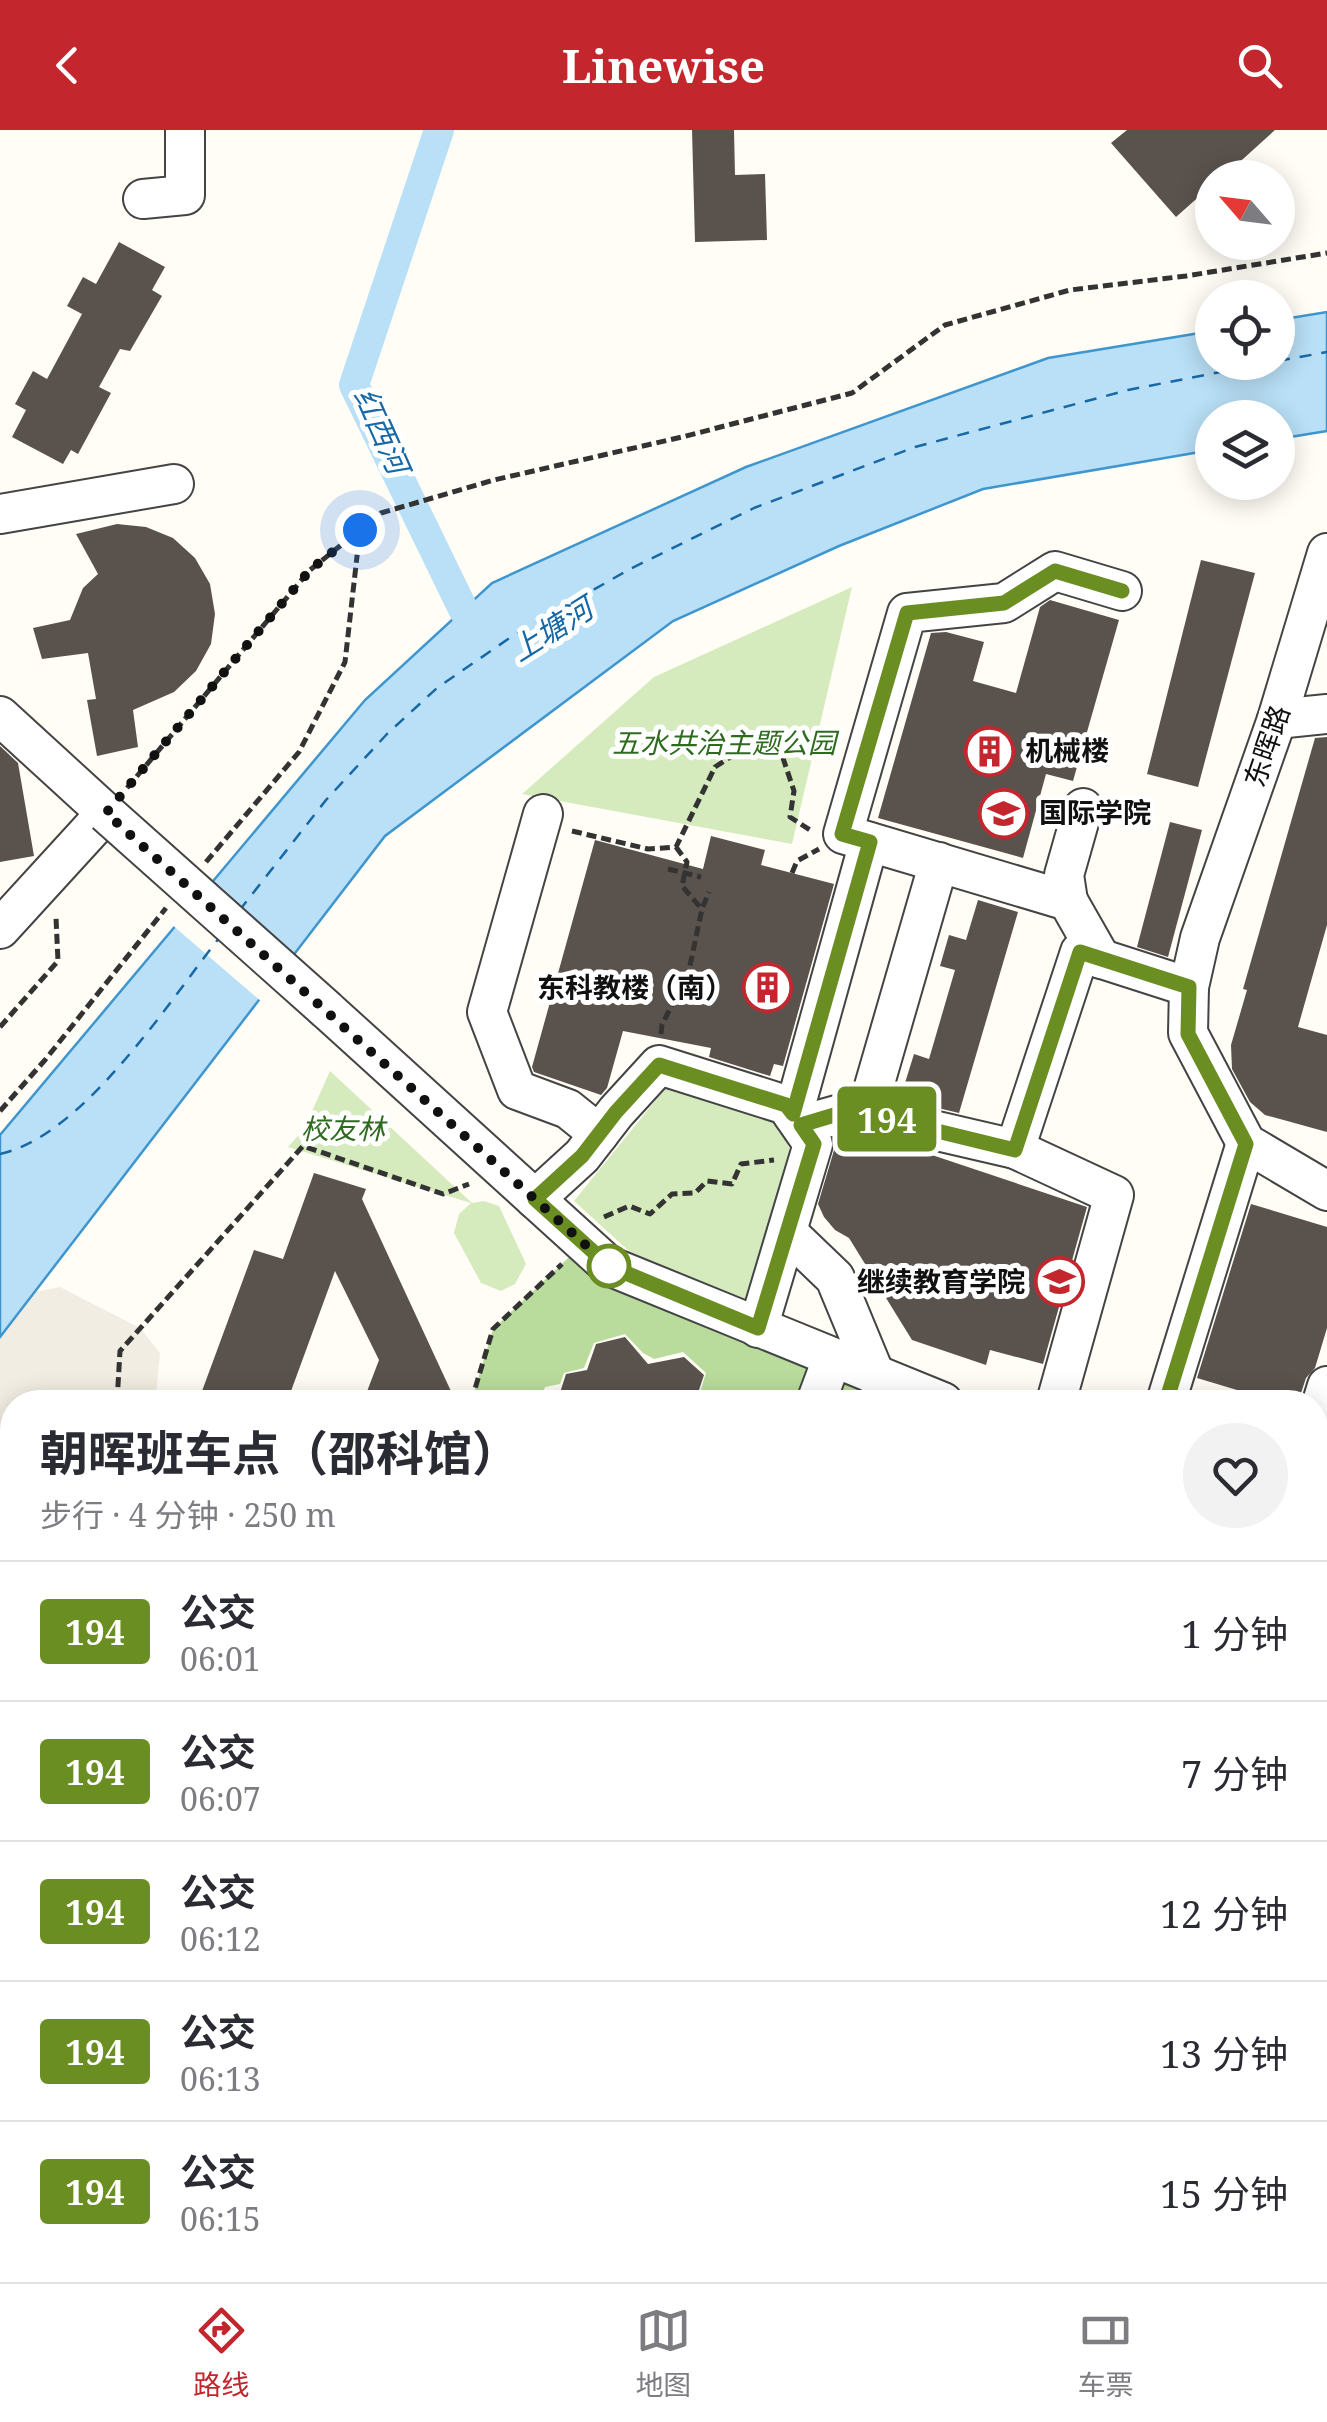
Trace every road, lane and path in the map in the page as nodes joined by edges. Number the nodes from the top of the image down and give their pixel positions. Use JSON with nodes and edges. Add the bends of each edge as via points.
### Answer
{"nodes":[{"id":1,"x":185,"y":130,"type":"edge"},
{"id":2,"x":142,"y":199,"type":"dead end"},
{"id":3,"x":1327,"y":253,"type":"edge"},
{"id":4,"x":174,"y":484,"type":"dead end"},
{"id":5,"x":0,"y":514,"type":"edge"},
{"id":6,"x":360,"y":530,"type":"junction"},
{"id":7,"x":1327,"y":553,"type":"edge"},
{"id":8,"x":1122,"y":591,"type":"dead end"},
{"id":9,"x":1327,"y":714,"type":"edge"},
{"id":10,"x":0,"y":716,"type":"edge"},
{"id":11,"x":1278,"y":720,"type":"junction"},
{"id":12,"x":1083,"y":808,"type":"dead end"},
{"id":13,"x":106,"y":813,"type":"junction"},
{"id":14,"x":542,"y":819,"type":"joint"},
{"id":15,"x":856,"y":838,"type":"junction"},
{"id":16,"x":676,"y":847,"type":"junction"},
{"id":17,"x":938,"y":862,"type":"junction"},
{"id":18,"x":202,"y":867,"type":"dead end"},
{"id":19,"x":668,"y":869,"type":"dead end"},
{"id":20,"x":685,"y":873,"type":"junction"},
{"id":21,"x":701,"y":877,"type":"dead end"},
{"id":22,"x":44,"y":880,"type":"junction"},
{"id":23,"x":709,"y":892,"type":"dead end"},
{"id":24,"x":176,"y":896,"type":"dead end"},
{"id":25,"x":1068,"y":901,"type":"junction"},
{"id":26,"x":702,"y":909,"type":"junction"},
{"id":27,"x":0,"y":929,"type":"edge"},
{"id":28,"x":1101,"y":959,"type":"junction"},
{"id":29,"x":1189,"y":987,"type":"junction"},
{"id":30,"x":0,"y":1028,"type":"edge"},
{"id":31,"x":659,"y":1065,"type":"junction"},
{"id":32,"x":0,"y":1111,"type":"edge"},
{"id":33,"x":866,"y":1114,"type":"junction"},
{"id":34,"x":801,"y":1132,"type":"junction"},
{"id":35,"x":599,"y":1134,"type":"junction"},
{"id":36,"x":1246,"y":1144,"type":"junction"},
{"id":37,"x":1015,"y":1150,"type":"junction"},
{"id":38,"x":505,"y":1172,"type":"junction"},
{"id":39,"x":1327,"y":1191,"type":"edge"},
{"id":40,"x":535,"y":1199,"type":"junction"},
{"id":41,"x":787,"y":1232,"type":"junction"},
{"id":42,"x":576,"y":1236,"type":"junction"},
{"id":43,"x":758,"y":1328,"type":"junction"},
{"id":44,"x":832,"y":1359,"type":"junction"},
{"id":45,"x":876,"y":1376,"type":"junction"},
{"id":46,"x":118,"y":1390,"type":"edge"},
{"id":47,"x":475,"y":1390,"type":"edge"},
{"id":48,"x":820,"y":1390,"type":"edge"},
{"id":49,"x":912,"y":1390,"type":"edge"},
{"id":50,"x":1059,"y":1390,"type":"edge"},
{"id":51,"x":1170,"y":1390,"type":"edge"}],
"edges":[{"from":1,"to":2,"type":"street","via":[[186,196]]},
{"from":3,"to":6,"type":"path","via":[[1070,290],[945,325],[852,392],[494,480],[381,513]]},
{"from":4,"to":5,"type":"street"},
{"from":6,"to":13,"type":"path","via":[[310,570]]},
{"from":6,"to":18,"type":"path","via":[[345,662],[299,752]]},
{"from":7,"to":11,"type":"street","name":"东晖路"},
{"from":8,"to":15,"type":"street","via":[[1055,571],[1004,603],[907,613]]},
{"from":9,"to":11,"type":"street"},
{"from":10,"to":13,"type":"street"},
{"from":11,"to":29,"type":"street","name":"东晖路","via":[[1200,938]]},
{"from":12,"to":25,"type":"street","via":[[1064,875]]},
{"from":13,"to":22,"type":"street"},
{"from":13,"to":38,"type":"street","bridge":true},
{"from":14,"to":16,"type":"path","via":[[648,849]]},
{"from":14,"to":35,"type":"street","via":[[488,1012],[517,1090],[568,1109]]},
{"from":15,"to":16,"type":"path","via":[[813,832],[790,817],[794,791],[783,758],[746,747],[715,767]]},
{"from":15,"to":17,"type":"street"},
{"from":15,"to":34,"type":"street"},
{"from":16,"to":20,"type":"path","via":[[687,862]]},
{"from":17,"to":25,"type":"street"},
{"from":17,"to":33,"type":"street"},
{"from":19,"to":20,"type":"path"},
{"from":20,"to":21,"type":"path"},
{"from":20,"to":26,"type":"path","via":[[682,886]]},
{"from":22,"to":27,"type":"street"},
{"from":22,"to":30,"type":"path","via":[[58,923],[58,962]]},
{"from":23,"to":26,"type":"path"},
{"from":24,"to":32,"type":"path"},
{"from":25,"to":28,"type":"street"},
{"from":26,"to":31,"type":"path","via":[[689,970],[662,1025]]},
{"from":28,"to":29,"type":"street"},
{"from":28,"to":37,"type":"street","via":[[1080,952]]},
{"from":29,"to":36,"type":"street","name":"东晖路","via":[[1188,1034]]},
{"from":31,"to":34,"type":"street","via":[[786,1105]]},
{"from":31,"to":35,"type":"street"},
{"from":33,"to":34,"type":"street","via":[[851,1110]]},
{"from":33,"to":37,"type":"street"},
{"from":34,"to":41,"type":"street"},
{"from":34,"to":42,"type":"path","via":[[741,1164],[732,1184],[706,1181],[695,1192],[672,1194],[650,1214],[629,1206]]},
{"from":35,"to":40,"type":"street"},
{"from":36,"to":39,"type":"street"},
{"from":36,"to":51,"type":"street"},
{"from":37,"to":50,"type":"street","via":[[1114,1195]]},
{"from":38,"to":40,"type":"street"},
{"from":38,"to":46,"type":"path","via":[[443,1194],[303,1146],[120,1351]]},
{"from":40,"to":42,"type":"street"},
{"from":41,"to":43,"type":"street"},
{"from":41,"to":45,"type":"street","via":[[835,1278]]},
{"from":42,"to":43,"type":"street","via":[[609,1266]]},
{"from":42,"to":47,"type":"path","via":[[493,1330]]},
{"from":43,"to":44,"type":"street"},
{"from":44,"to":45,"type":"street"},
{"from":44,"to":48,"type":"street"},
{"from":45,"to":49,"type":"street"}]}
